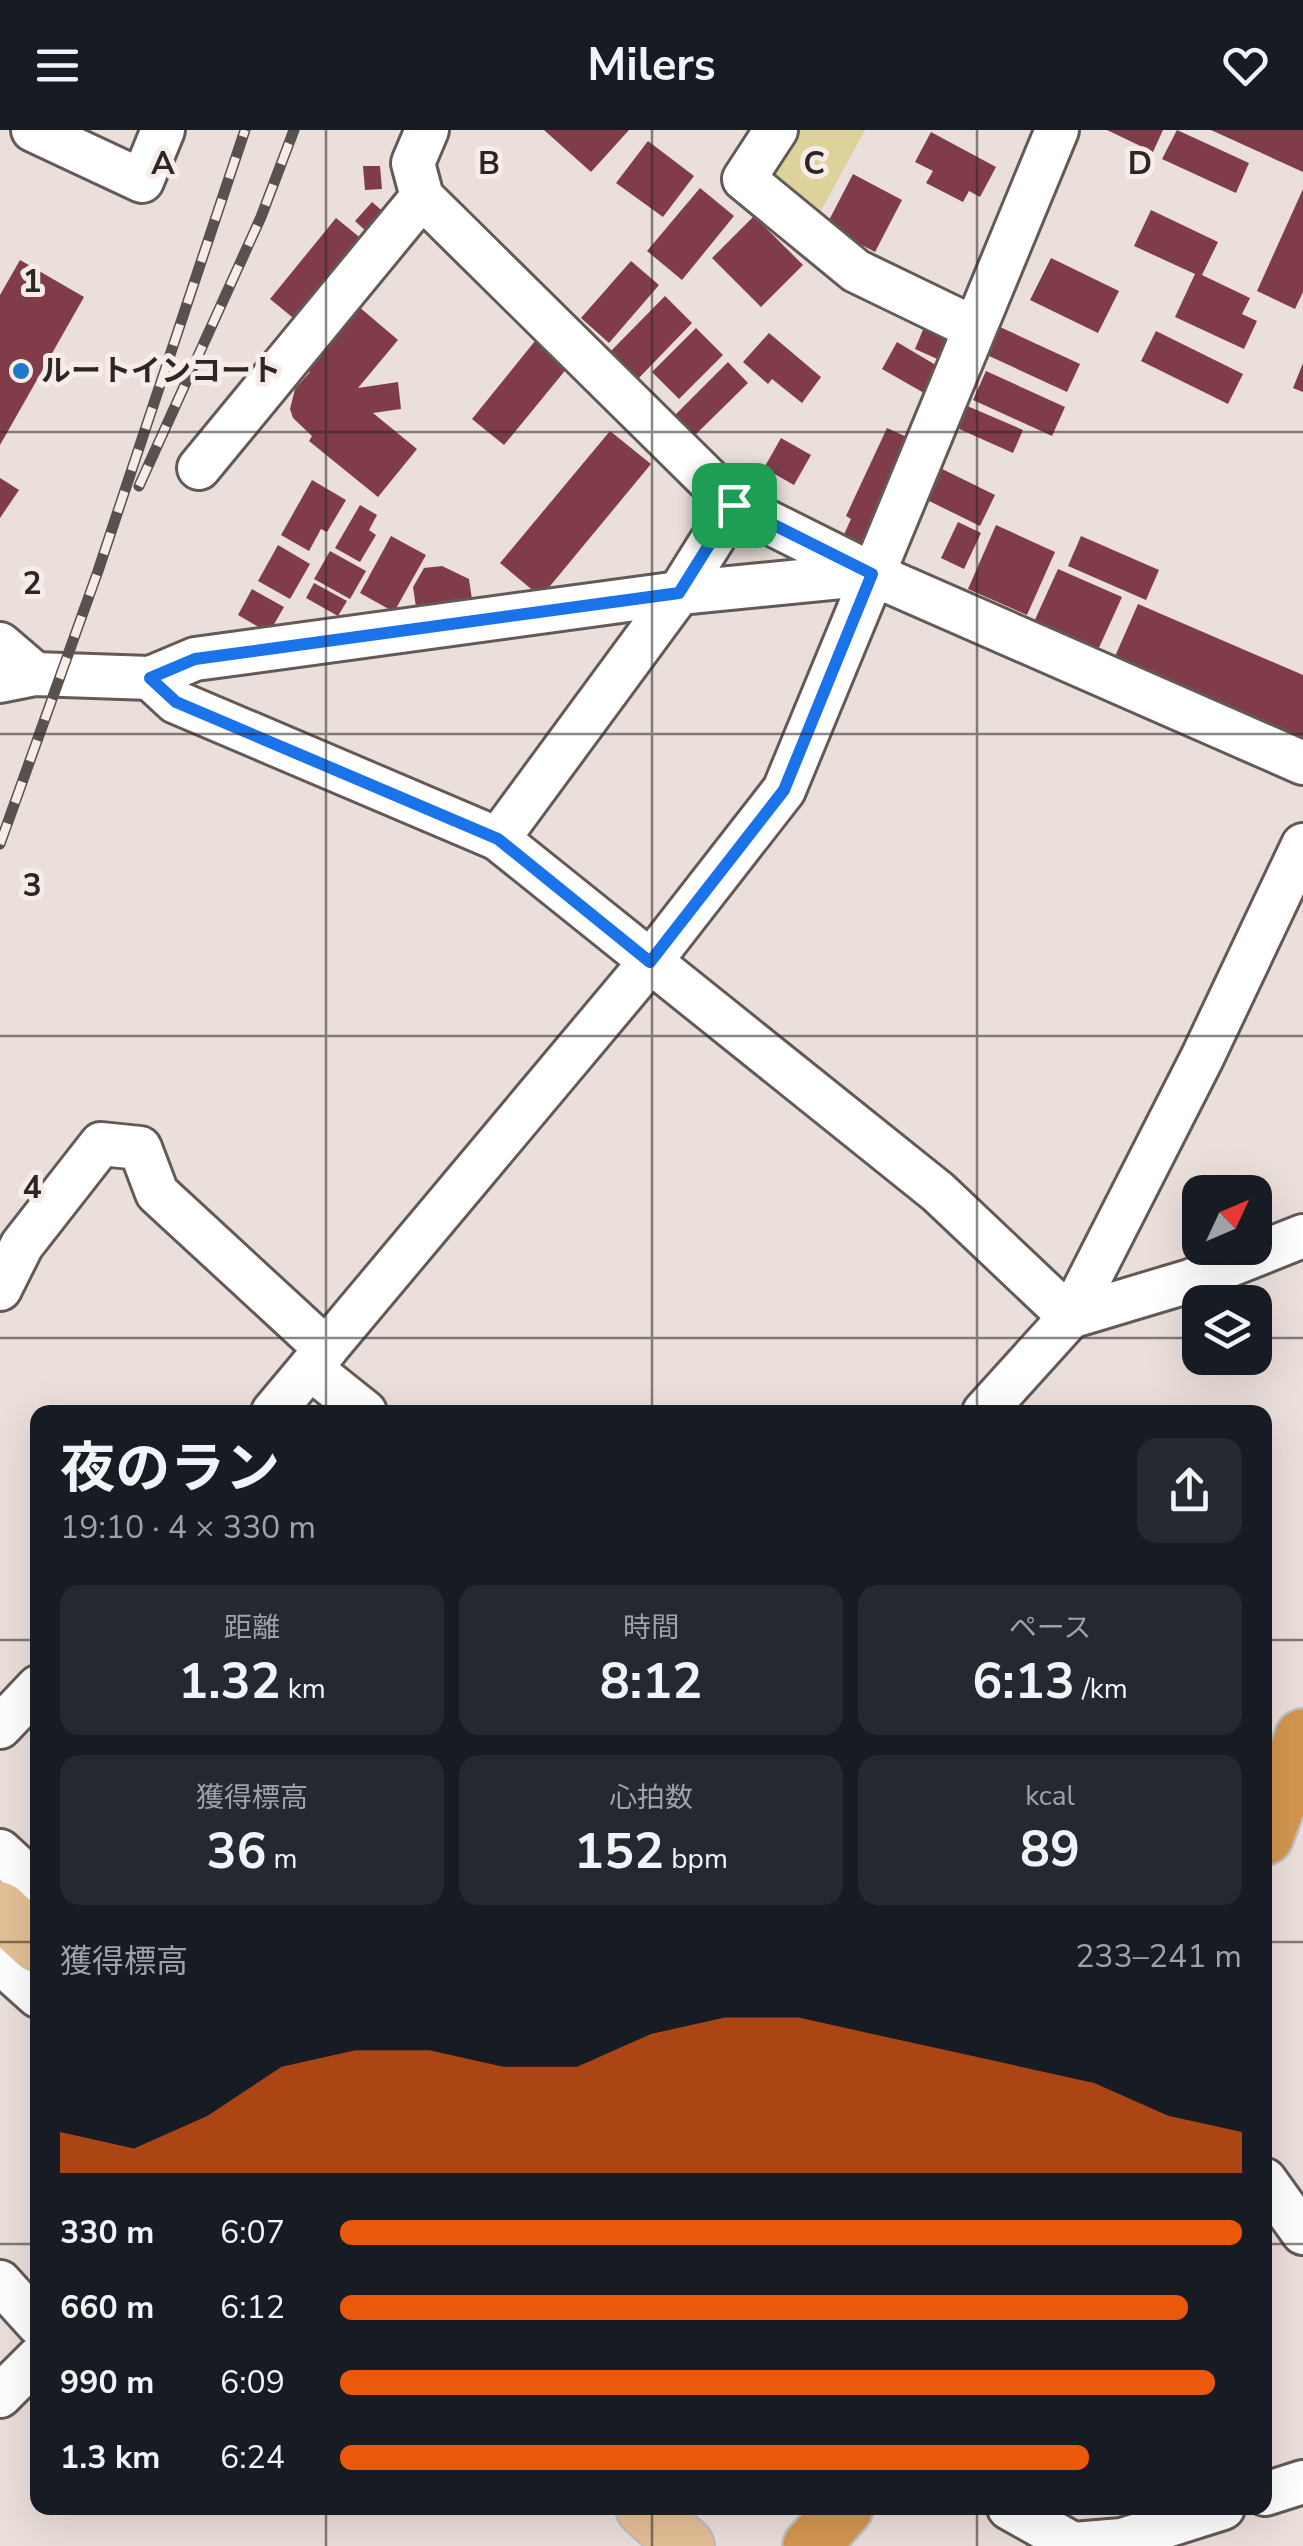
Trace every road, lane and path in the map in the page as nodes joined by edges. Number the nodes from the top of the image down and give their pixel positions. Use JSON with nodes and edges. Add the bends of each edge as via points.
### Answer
{"nodes":[{"id":1,"x":34,"y":130,"type":"edge"},
{"id":2,"x":163,"y":130,"type":"edge"},
{"id":3,"x":427,"y":130,"type":"edge"},
{"id":4,"x":776,"y":130,"type":"edge"},
{"id":5,"x":1058,"y":130,"type":"edge"},
{"id":6,"x":422,"y":197,"type":"junction"},
{"id":7,"x":974,"y":328,"type":"junction"},
{"id":8,"x":200,"y":468,"type":"dead end"},
{"id":9,"x":734,"y":505,"type":"junction"},
{"id":10,"x":872,"y":574,"type":"junction"},
{"id":11,"x":679,"y":593,"type":"junction"},
{"id":12,"x":0,"y":644,"type":"edge"},
{"id":13,"x":18,"y":677,"type":"edge"},
{"id":14,"x":150,"y":678,"type":"junction"},
{"id":15,"x":1303,"y":764,"type":"edge"},
{"id":16,"x":498,"y":839,"type":"junction"},
{"id":17,"x":1303,"y":845,"type":"edge"},
{"id":18,"x":650,"y":962,"type":"junction"},
{"id":19,"x":1303,"y":1236,"type":"edge"},
{"id":20,"x":0,"y":1288,"type":"edge"},
{"id":21,"x":1070,"y":1316,"type":"junction"},
{"id":22,"x":318,"y":1358,"type":"junction"},
{"id":23,"x":279,"y":1405,"type":"edge"},
{"id":24,"x":359,"y":1405,"type":"edge"},
{"id":25,"x":990,"y":1405,"type":"edge"},
{"id":26,"x":30,"y":1695,"type":"edge"},
{"id":27,"x":0,"y":1727,"type":"edge"},
{"id":28,"x":1303,"y":1737,"type":"edge"},
{"id":29,"x":1272,"y":1802,"type":"edge"},
{"id":30,"x":0,"y":1851,"type":"edge"},
{"id":31,"x":19,"y":1926,"type":"edge"},
{"id":32,"x":30,"y":1967,"type":"edge"},
{"id":33,"x":1272,"y":2189,"type":"edge"},
{"id":34,"x":1302,"y":2227,"type":"edge"},
{"id":35,"x":0,"y":2282,"type":"edge"},
{"id":36,"x":30,"y":2315,"type":"edge"},
{"id":37,"x":30,"y":2366,"type":"edge"},
{"id":38,"x":0,"y":2396,"type":"edge"},
{"id":39,"x":1303,"y":2482,"type":"edge"},
{"id":40,"x":1272,"y":2492,"type":"edge"},
{"id":41,"x":652,"y":2515,"type":"edge"},
{"id":42,"x":839,"y":2515,"type":"edge"},
{"id":43,"x":1021,"y":2515,"type":"edge"},
{"id":44,"x":1203,"y":2515,"type":"edge"},
{"id":45,"x":1122,"y":2543,"type":"edge"},
{"id":46,"x":686,"y":2546,"type":"edge"},
{"id":47,"x":811,"y":2546,"type":"edge"}],
"edges":[{"from":1,"to":2,"type":"street","via":[[142,181]]},
{"from":3,"to":6,"type":"street","via":[[413,163]]},
{"from":4,"to":7,"type":"street","via":[[744,179],[856,272]]},
{"from":5,"to":7,"type":"street"},
{"from":6,"to":8,"type":"street"},
{"from":6,"to":9,"type":"street"},
{"from":7,"to":10,"type":"street"},
{"from":9,"to":10,"type":"street"},
{"from":9,"to":11,"type":"street"},
{"from":10,"to":11,"type":"street"},
{"from":10,"to":15,"type":"street"},
{"from":10,"to":18,"type":"street","via":[[784,790]]},
{"from":11,"to":14,"type":"street","via":[[195,659]]},
{"from":11,"to":16,"type":"street"},
{"from":12,"to":13,"type":"street"},
{"from":13,"to":14,"type":"street"},
{"from":14,"to":16,"type":"street","via":[[176,702]]},
{"from":16,"to":18,"type":"street"},
{"from":17,"to":21,"type":"street"},
{"from":18,"to":21,"type":"street","via":[[938,1192]]},
{"from":18,"to":22,"type":"street"},
{"from":19,"to":21,"type":"street"},
{"from":20,"to":22,"type":"street","via":[[22,1245],[101,1144],[140,1148],[157,1193]]},
{"from":21,"to":25,"type":"street"},
{"from":22,"to":23,"type":"street"},
{"from":22,"to":24,"type":"street"},
{"from":26,"to":27,"type":"street"},
{"from":28,"to":29,"type":"highway"},
{"from":30,"to":31,"type":"street"},
{"from":31,"to":32,"type":"street"},
{"from":33,"to":34,"type":"street"},
{"from":35,"to":36,"type":"street"},
{"from":37,"to":38,"type":"street"},
{"from":39,"to":40,"type":"street"},
{"from":41,"to":46,"type":"main road"},
{"from":42,"to":47,"type":"highway"},
{"from":43,"to":45,"type":"street","via":[[1073,2544]]},
{"from":44,"to":45,"type":"street"}]}
